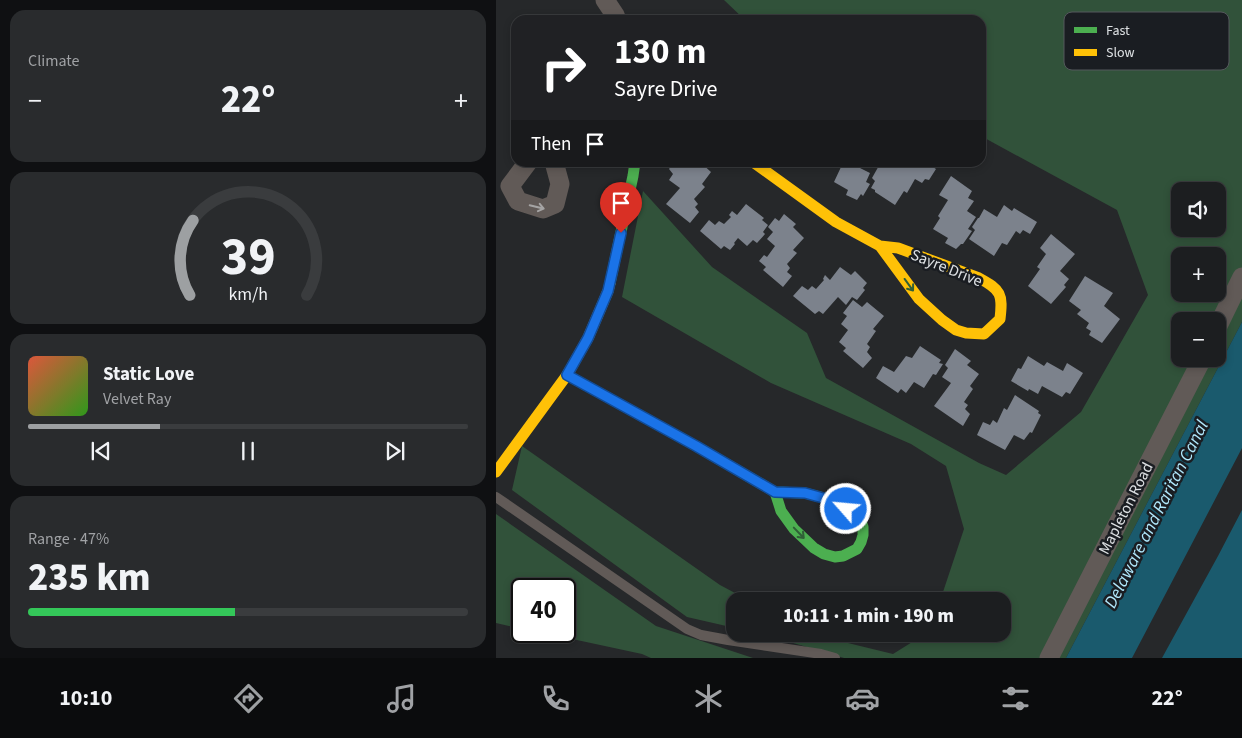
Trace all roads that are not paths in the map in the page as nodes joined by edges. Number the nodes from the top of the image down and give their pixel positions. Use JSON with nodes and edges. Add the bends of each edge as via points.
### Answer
{"nodes":[{"id":1,"x":605,"y":0,"type":"edge"},
{"id":2,"x":615,"y":15,"type":"edge"},
{"id":3,"x":524,"y":167,"type":"edge"},
{"id":4,"x":555,"y":167,"type":"edge"},
{"id":5,"x":634,"y":167,"type":"edge"},
{"id":6,"x":760,"y":167,"type":"edge"},
{"id":7,"x":503,"y":191,"type":"edge"},
{"id":8,"x":880,"y":246,"type":"junction"},
{"id":9,"x":1242,"y":277,"type":"edge"},
{"id":10,"x":1225,"y":312,"type":"edge"},
{"id":11,"x":1198,"y":367,"type":"edge"},
{"id":12,"x":567,"y":375,"type":"junction"},
{"id":13,"x":497,"y":470,"type":"edge"},
{"id":14,"x":775,"y":492,"type":"junction"},
{"id":15,"x":496,"y":497,"type":"edge"},
{"id":16,"x":835,"y":658,"type":"edge"},
{"id":17,"x":1049,"y":658,"type":"edge"}],
"edges":[{"from":1,"to":2,"type":"street"},
{"from":3,"to":7,"type":"street"},
{"from":7,"to":4,"type":"street","one_way":true,"via":[[518,201],[543,210],[555,204],[560,184]]},
{"from":5,"to":12,"type":"street","via":[[608,291],[588,338]]},
{"from":6,"to":8,"type":"street","name":"Sayre Drive","via":[[836,222]]},
{"from":8,"to":8,"type":"street","name":"Sayre Drive","one_way":true,"via":[[919,299],[946,324],[966,333],[984,334],[1000,319],[998,290],[989,284],[898,248]]},
{"from":9,"to":10,"type":"street"},
{"from":11,"to":17,"type":"street","name":"Mapleton Road"},
{"from":12,"to":13,"type":"street"},
{"from":12,"to":14,"type":"street"},
{"from":14,"to":14,"type":"street","one_way":true,"via":[[781,511],[794,529],[824,554],[843,556],[861,542],[861,521],[834,501],[805,493]]},
{"from":15,"to":16,"type":"lane","via":[[701,635]]}]}
